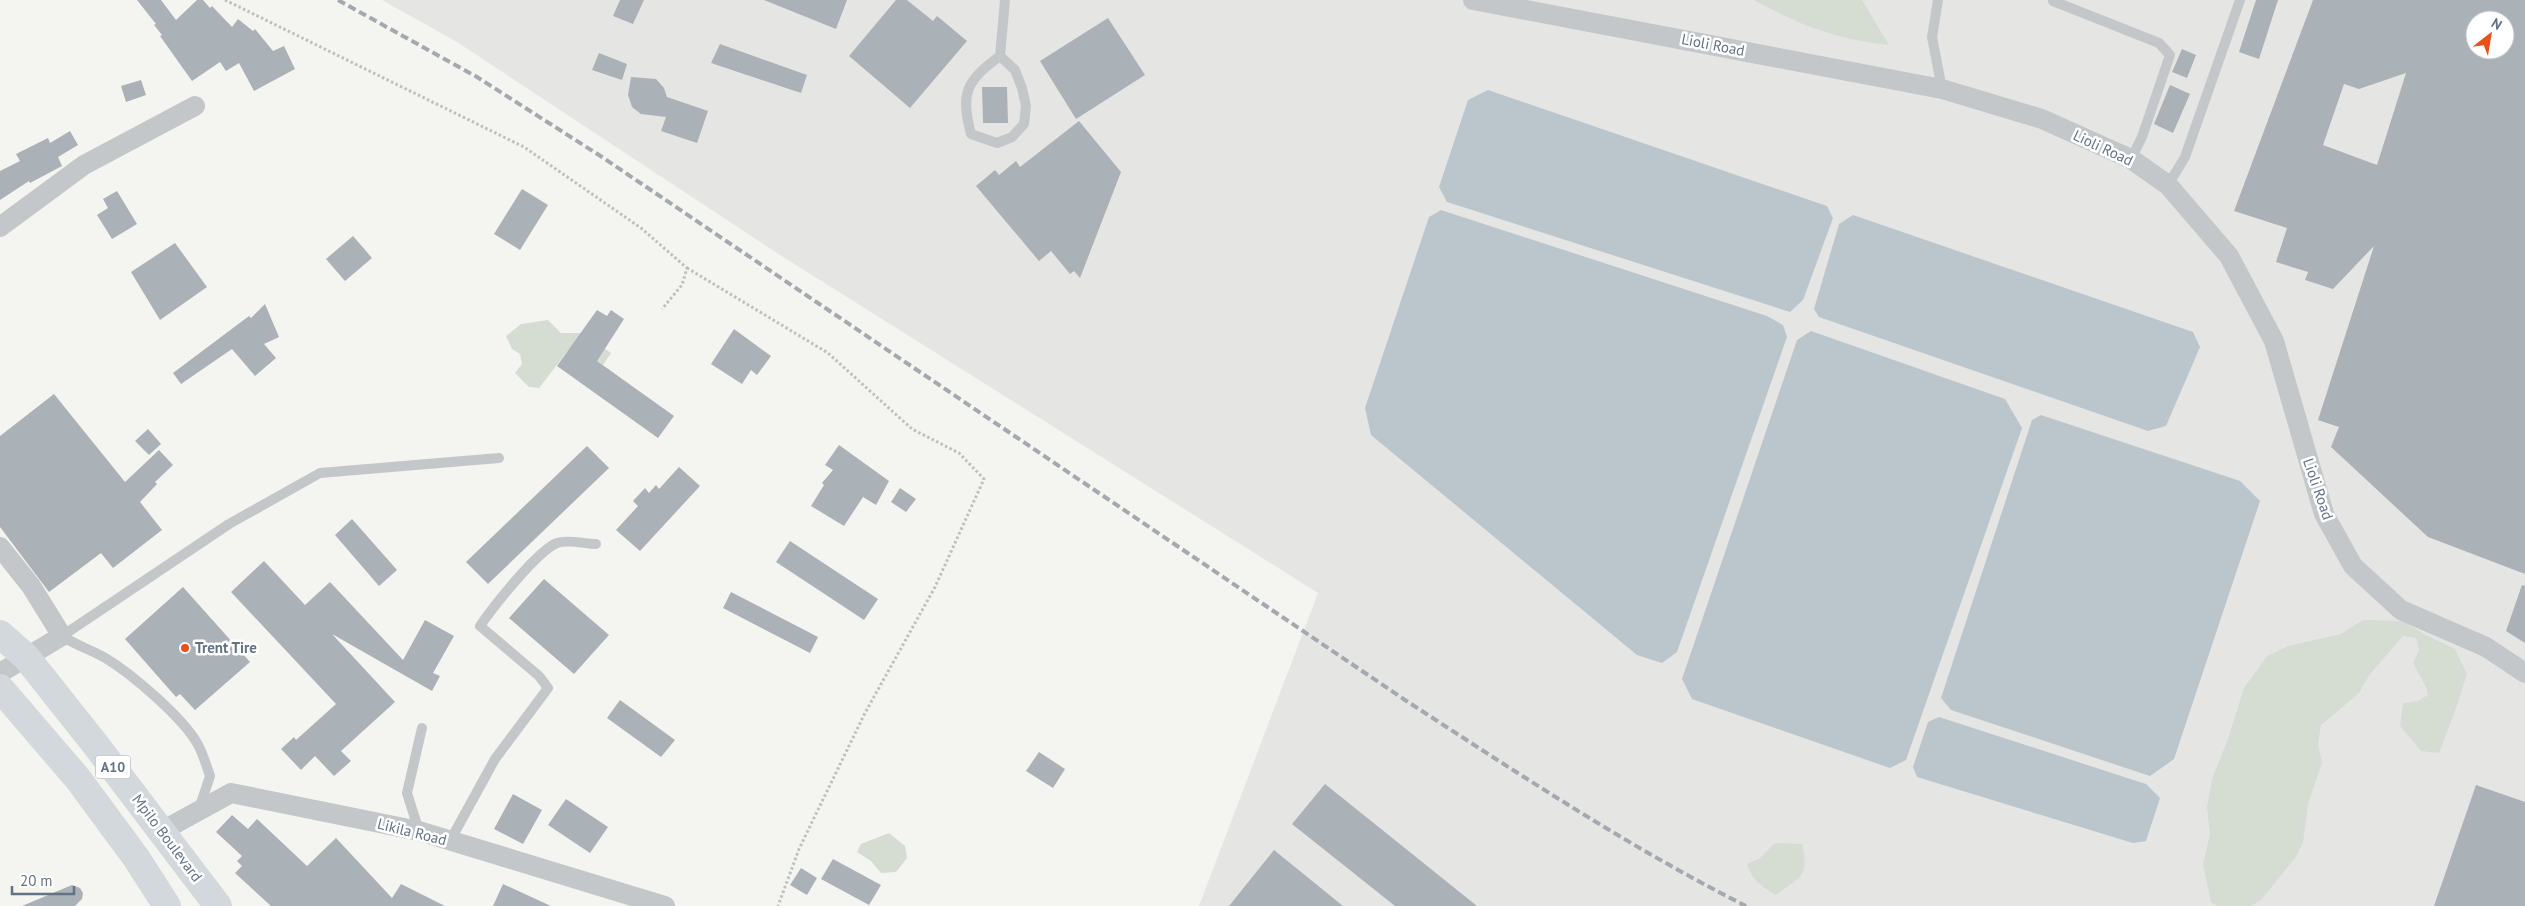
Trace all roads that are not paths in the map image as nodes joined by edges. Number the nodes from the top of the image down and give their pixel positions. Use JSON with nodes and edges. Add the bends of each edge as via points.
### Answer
{"nodes":[{"id":1,"x":1005,"y":0,"type":"edge"},
{"id":2,"x":1473,"y":0,"type":"edge"},
{"id":3,"x":1938,"y":0,"type":"edge"},
{"id":4,"x":2240,"y":0,"type":"edge"},
{"id":5,"x":2053,"y":1,"type":"edge"},
{"id":6,"x":1000,"y":56,"type":"junction"},
{"id":7,"x":1942,"y":88,"type":"junction"},
{"id":8,"x":195,"y":106,"type":"dead end"},
{"id":9,"x":2131,"y":159,"type":"junction"},
{"id":10,"x":2168,"y":186,"type":"junction"},
{"id":11,"x":0,"y":227,"type":"edge"},
{"id":12,"x":499,"y":458,"type":"dead end"},
{"id":13,"x":596,"y":544,"type":"dead end"},
{"id":14,"x":0,"y":547,"type":"edge"},
{"id":15,"x":0,"y":634,"type":"edge"},
{"id":16,"x":62,"y":636,"type":"junction"},
{"id":17,"x":26,"y":657,"type":"junction"},
{"id":18,"x":0,"y":673,"type":"edge"},
{"id":19,"x":2525,"y":673,"type":"edge"},
{"id":20,"x":0,"y":688,"type":"edge"},
{"id":21,"x":422,"y":728,"type":"dead end"},
{"id":22,"x":198,"y":811,"type":"junction"},
{"id":23,"x":162,"y":831,"type":"junction"},
{"id":24,"x":418,"y":831,"type":"junction"},
{"id":25,"x":450,"y":841,"type":"junction"},
{"id":26,"x":641,"y":903,"type":"edge"},
{"id":27,"x":167,"y":906,"type":"edge"},
{"id":28,"x":218,"y":906,"type":"edge"},
{"id":29,"x":665,"y":906,"type":"edge"}],
"edges":[{"from":1,"to":6,"type":"lane"},
{"from":2,"to":7,"type":"street","name":"Lioli Road"},
{"from":3,"to":7,"type":"lane","via":[[1932,38]]},
{"from":4,"to":10,"type":"lane","via":[[2185,158]]},
{"from":5,"to":9,"type":"lane","via":[[2159,43],[2170,54],[2142,137]]},
{"from":6,"to":6,"type":"lane","via":[[976,76],[969,87],[964,108],[971,134],[997,143],[1012,137],[1024,124],[1026,106],[1015,70]]},
{"from":7,"to":9,"type":"street","name":"Lioli Road","via":[[2042,119]]},
{"from":8,"to":11,"type":"street","via":[[84,165]]},
{"from":9,"to":10,"type":"street","name":"Lioli Road"},
{"from":10,"to":19,"type":"street","name":"Lioli Road","via":[[2229,256],[2274,341],[2324,514],[2353,566],[2401,610],[2486,648]]},
{"from":12,"to":16,"type":"lane","via":[[320,473],[229,524]]},
{"from":13,"to":25,"type":"lane","via":[[558,543],[540,556],[497,601],[480,626],[539,676],[548,688],[495,758]]},
{"from":14,"to":16,"type":"street","via":[[31,586]]},
{"from":15,"to":17,"type":"highway","name":"Mpilo Boulevard","number":"A10"},
{"from":16,"to":17,"type":"street"},
{"from":16,"to":22,"type":"lane","via":[[78,647],[109,660],[174,714],[197,744],[210,776]]},
{"from":17,"to":18,"type":"street"},
{"from":17,"to":23,"type":"highway","name":"Mpilo Boulevard","number":"A10"},
{"from":20,"to":27,"type":"highway","number":"A10","via":[[78,779]]},
{"from":21,"to":24,"type":"lane","via":[[406,793]]},
{"from":22,"to":23,"type":"street","name":"Likila Road"},
{"from":22,"to":24,"type":"street","name":"Likila Road","via":[[231,793]]},
{"from":23,"to":28,"type":"highway","name":"Mpilo Boulevard","number":"A10"},
{"from":24,"to":25,"type":"street","name":"Likila Road"},
{"from":25,"to":26,"type":"street","name":"Likila Road"},
{"from":26,"to":29,"type":"street","name":"Likila Road"}]}
